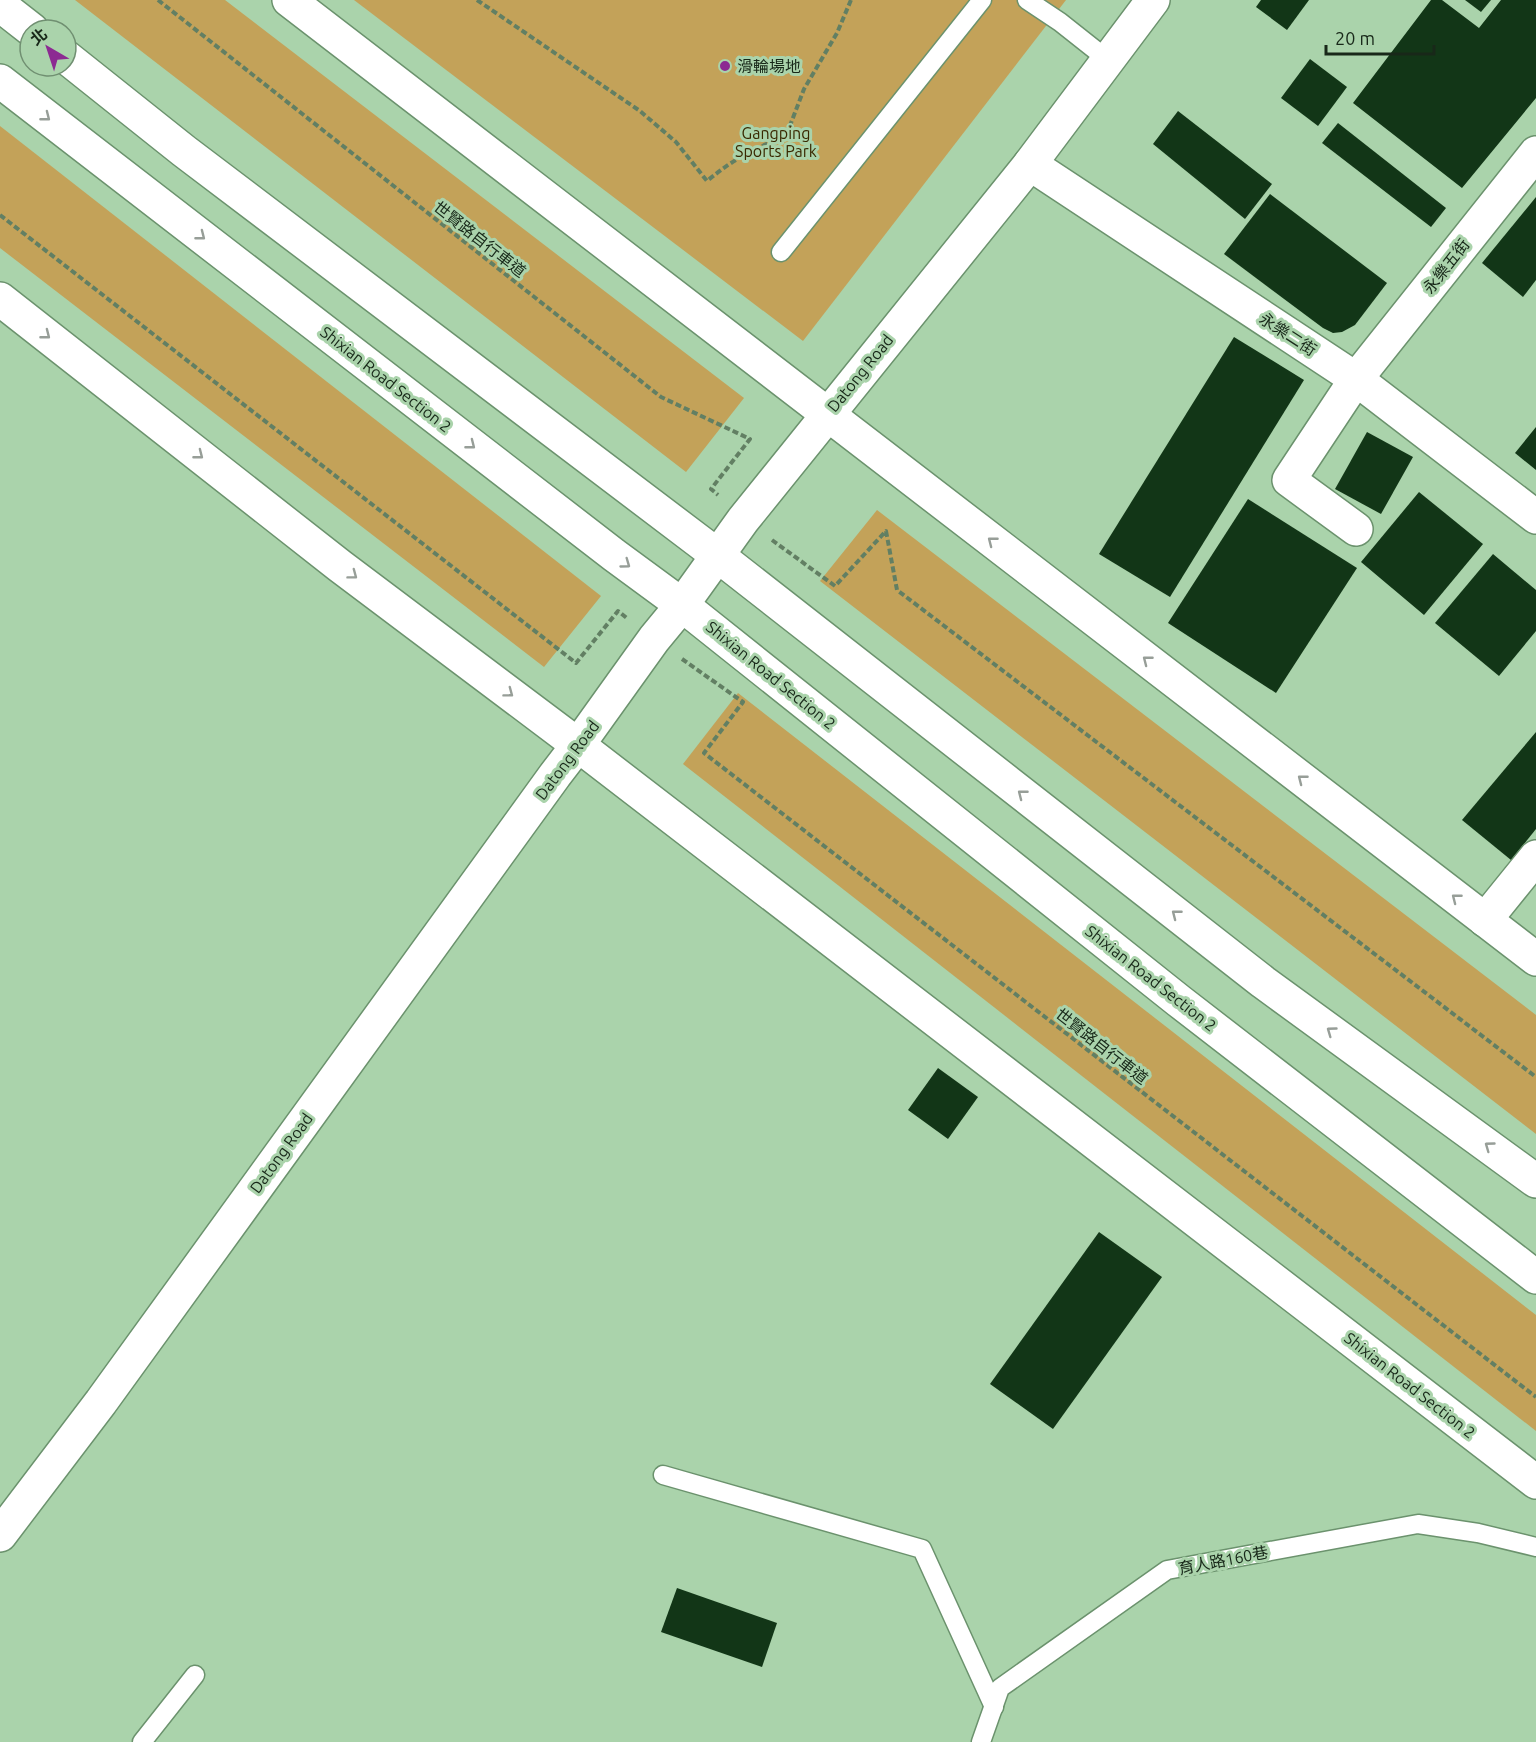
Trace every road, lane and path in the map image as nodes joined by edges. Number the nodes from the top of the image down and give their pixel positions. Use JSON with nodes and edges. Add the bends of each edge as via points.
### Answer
{"nodes":[{"id":1,"x":158,"y":0,"type":"edge"},
{"id":2,"x":289,"y":0,"type":"edge"},
{"id":3,"x":477,"y":0,"type":"edge"},
{"id":4,"x":851,"y":0,"type":"edge"},
{"id":5,"x":982,"y":0,"type":"edge"},
{"id":6,"x":1027,"y":0,"type":"edge"},
{"id":7,"x":1154,"y":0,"type":"edge"},
{"id":8,"x":0,"y":5,"type":"edge"},
{"id":9,"x":18,"y":19,"type":"edge"},
{"id":10,"x":1108,"y":60,"type":"junction"},
{"id":11,"x":78,"y":67,"type":"edge"},
{"id":12,"x":0,"y":81,"type":"edge"},
{"id":13,"x":1536,"y":153,"type":"edge"},
{"id":14,"x":1030,"y":164,"type":"junction"},
{"id":15,"x":0,"y":214,"type":"edge"},
{"id":16,"x":781,"y":252,"type":"dead end"},
{"id":17,"x":0,"y":299,"type":"edge"},
{"id":18,"x":1356,"y":379,"type":"junction"},
{"id":19,"x":827,"y":415,"type":"junction"},
{"id":20,"x":711,"y":489,"type":"dead end"},
{"id":21,"x":1536,"y":517,"type":"edge"},
{"id":22,"x":1356,"y":529,"type":"dead end"},
{"id":23,"x":717,"y":555,"type":"junction"},
{"id":24,"x":835,"y":586,"type":"dead end"},
{"id":25,"x":682,"y":605,"type":"junction"},
{"id":26,"x":618,"y":611,"type":"dead end"},
{"id":27,"x":742,"y":702,"type":"dead end"},
{"id":28,"x":578,"y":745,"type":"junction"},
{"id":29,"x":1536,"y":858,"type":"edge"},
{"id":30,"x":1485,"y":920,"type":"junction"},
{"id":31,"x":1536,"y":959,"type":"edge"},
{"id":32,"x":1536,"y":1077,"type":"edge"},
{"id":33,"x":1536,"y":1181,"type":"edge"},
{"id":34,"x":1536,"y":1277,"type":"edge"},
{"id":35,"x":1536,"y":1397,"type":"edge"},
{"id":36,"x":663,"y":1475,"type":"dead end"},
{"id":37,"x":1536,"y":1482,"type":"edge"},
{"id":38,"x":0,"y":1535,"type":"edge"},
{"id":39,"x":1536,"y":1547,"type":"edge"},
{"id":40,"x":195,"y":1675,"type":"dead end"},
{"id":41,"x":994,"y":1707,"type":"junction"},
{"id":42,"x":142,"y":1742,"type":"edge"},
{"id":43,"x":981,"y":1742,"type":"edge"}],
"edges":[{"from":1,"to":20,"type":"path","name":"世賢路自行車道","via":[[661,397],[750,439]]},
{"from":2,"to":19,"type":"street"},
{"from":3,"to":4,"type":"path","via":[[640,111],[676,142],[708,181],[748,151],[786,135],[804,88],[837,33]]},
{"from":5,"to":16,"type":"lane"},
{"from":6,"to":10,"type":"lane"},
{"from":7,"to":10,"type":"street","name":"Datong Road"},
{"from":8,"to":9,"type":"street"},
{"from":10,"to":14,"type":"street","name":"Datong Road"},
{"from":11,"to":23,"type":"street"},
{"from":12,"to":25,"type":"street","name":"Shixian Road Section 2","one_way":true},
{"from":13,"to":18,"type":"street","name":"永樂五街"},
{"from":14,"to":18,"type":"street","name":"永樂二街"},
{"from":14,"to":19,"type":"street","name":"Datong Road"},
{"from":15,"to":26,"type":"path","via":[[576,663]]},
{"from":17,"to":28,"type":"street","name":"Shixian Road Section 2","one_way":true,"via":[[340,566]]},
{"from":18,"to":21,"type":"street","name":"永樂二街"},
{"from":18,"to":22,"type":"street","name":"永樂五街","via":[[1289,480]]},
{"from":19,"to":23,"type":"street","name":"Datong Road"},
{"from":30,"to":19,"type":"street","one_way":true},
{"from":23,"to":25,"type":"street","name":"Datong Road"},
{"from":33,"to":23,"type":"street","one_way":true,"via":[[1263,982]]},
{"from":24,"to":32,"type":"path","via":[[886,531],[897,590]]},
{"from":25,"to":28,"type":"street","name":"Datong Road"},
{"from":25,"to":34,"type":"street","name":"Shixian Road Section 2","via":[[1179,1000]]},
{"from":27,"to":35,"type":"path","name":"世賢路自行車道","via":[[704,753]]},
{"from":28,"to":37,"type":"street","name":"Shixian Road Section 2"},
{"from":28,"to":38,"type":"street","name":"Datong Road"},
{"from":29,"to":30,"type":"street"},
{"from":30,"to":31,"type":"street"},
{"from":36,"to":41,"type":"lane","via":[[922,1549]]},
{"from":39,"to":41,"type":"lane","name":"育人路160巷","via":[[1418,1524],[1167,1570],[1000,1688]]},
{"from":40,"to":42,"type":"lane"},
{"from":41,"to":43,"type":"lane","name":"育人路160巷"}]}
